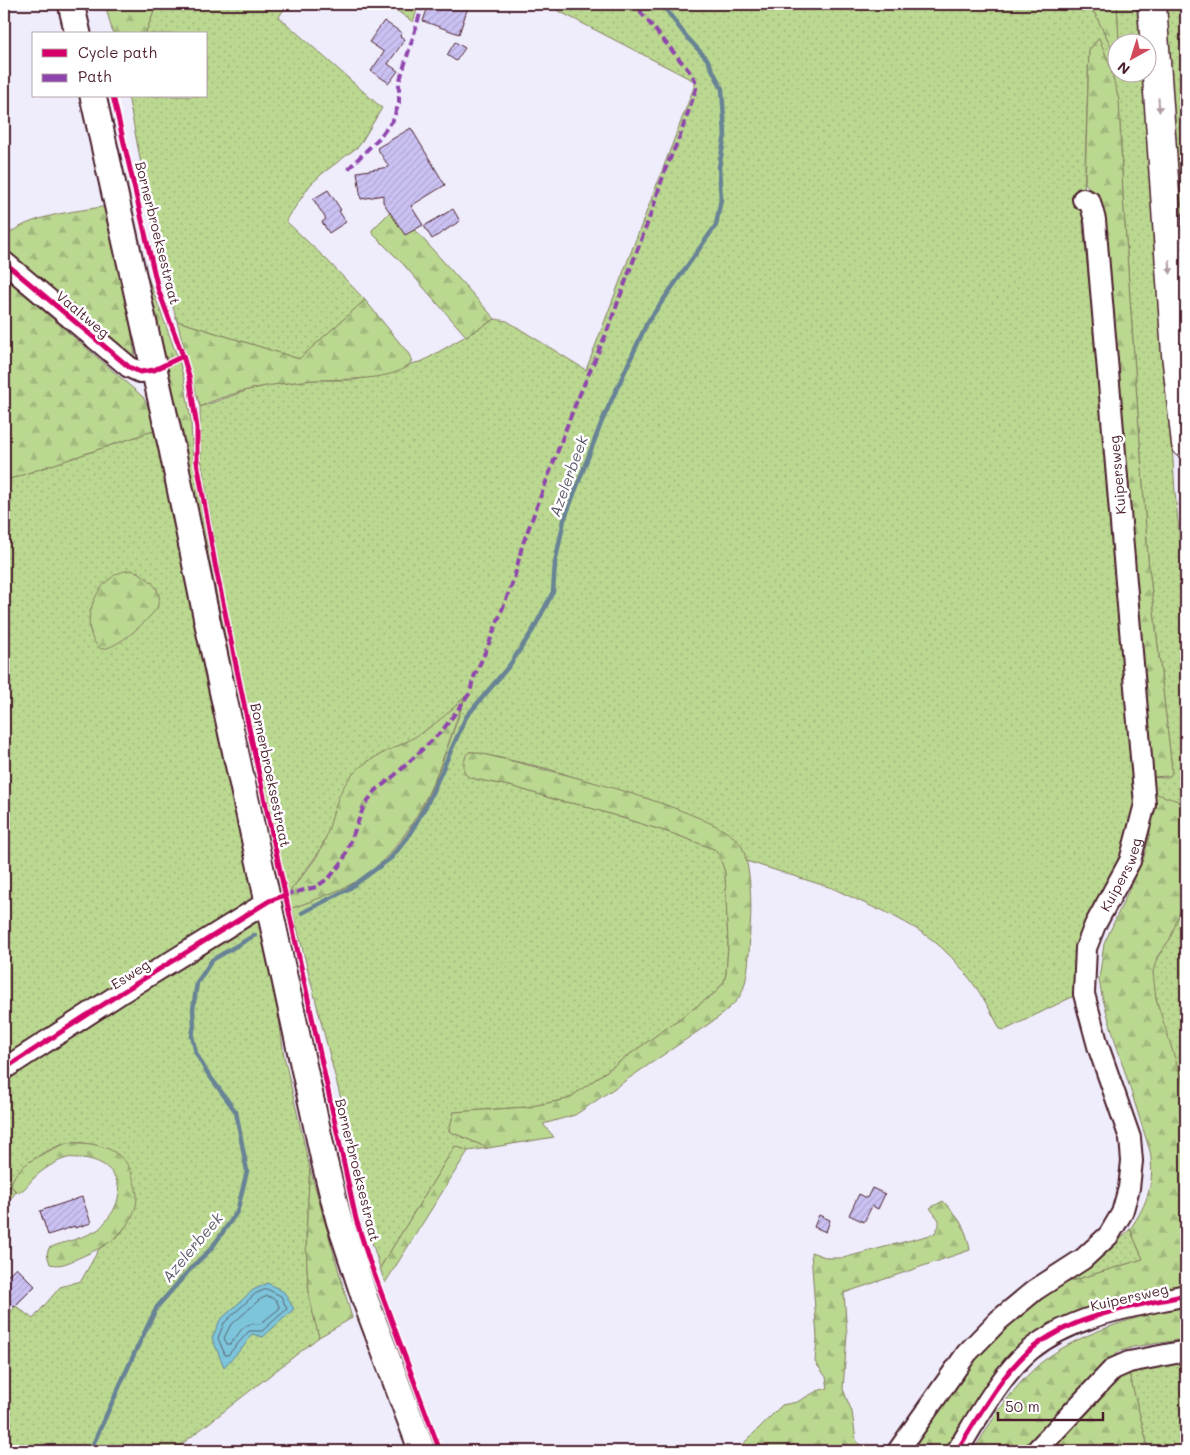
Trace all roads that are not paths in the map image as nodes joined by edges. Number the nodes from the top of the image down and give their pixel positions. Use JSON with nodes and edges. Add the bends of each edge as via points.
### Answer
{"nodes":[{"id":1,"x":71,"y":4,"type":"edge"},
{"id":2,"x":1152,"y":4,"type":"edge"},
{"id":3,"x":78,"y":32,"type":"edge"},
{"id":4,"x":93,"y":98,"type":"edge"},
{"id":5,"x":1083,"y":199,"type":"dead end"},
{"id":6,"x":4,"y":262,"type":"edge"},
{"id":7,"x":154,"y":370,"type":"junction"},
{"id":8,"x":1186,"y":444,"type":"edge"},
{"id":9,"x":269,"y":901,"type":"junction"},
{"id":10,"x":4,"y":1069,"type":"edge"},
{"id":11,"x":1186,"y":1295,"type":"edge"},
{"id":12,"x":1186,"y":1351,"type":"edge"},
{"id":13,"x":422,"y":1451,"type":"edge"},
{"id":14,"x":898,"y":1451,"type":"edge"},
{"id":15,"x":957,"y":1451,"type":"edge"},
{"id":16,"x":1036,"y":1451,"type":"edge"}],
"edges":[{"from":1,"to":3,"type":"main road"},
{"from":2,"to":8,"type":"highway","one_way":true},
{"from":4,"to":7,"type":"main road","name":"Bornerbroeksestraat"},
{"from":5,"to":14,"type":"street","name":"Kuipersweg","via":[[1090,202],[1095,220],[1145,804],[1130,860],[1086,948],[1084,994],[1130,1138],[1130,1188],[1122,1213],[1108,1235],[1083,1259],[1036,1290],[999,1320],[967,1353]]},
{"from":6,"to":7,"type":"street","name":"Vaaltweg","via":[[129,367],[140,372]]},
{"from":7,"to":9,"type":"main road","name":"Bornerbroeksestraat"},
{"from":9,"to":10,"type":"street","name":"Esweg"},
{"from":9,"to":13,"type":"main road","name":"Bornerbroeksestraat","via":[[339,1220]]},
{"from":11,"to":15,"type":"street","name":"Kuipersweg","via":[[1089,1318],[1050,1336],[1030,1350],[1001,1384]]},
{"from":12,"to":16,"type":"street","via":[[1129,1362],[1113,1369]]}]}
